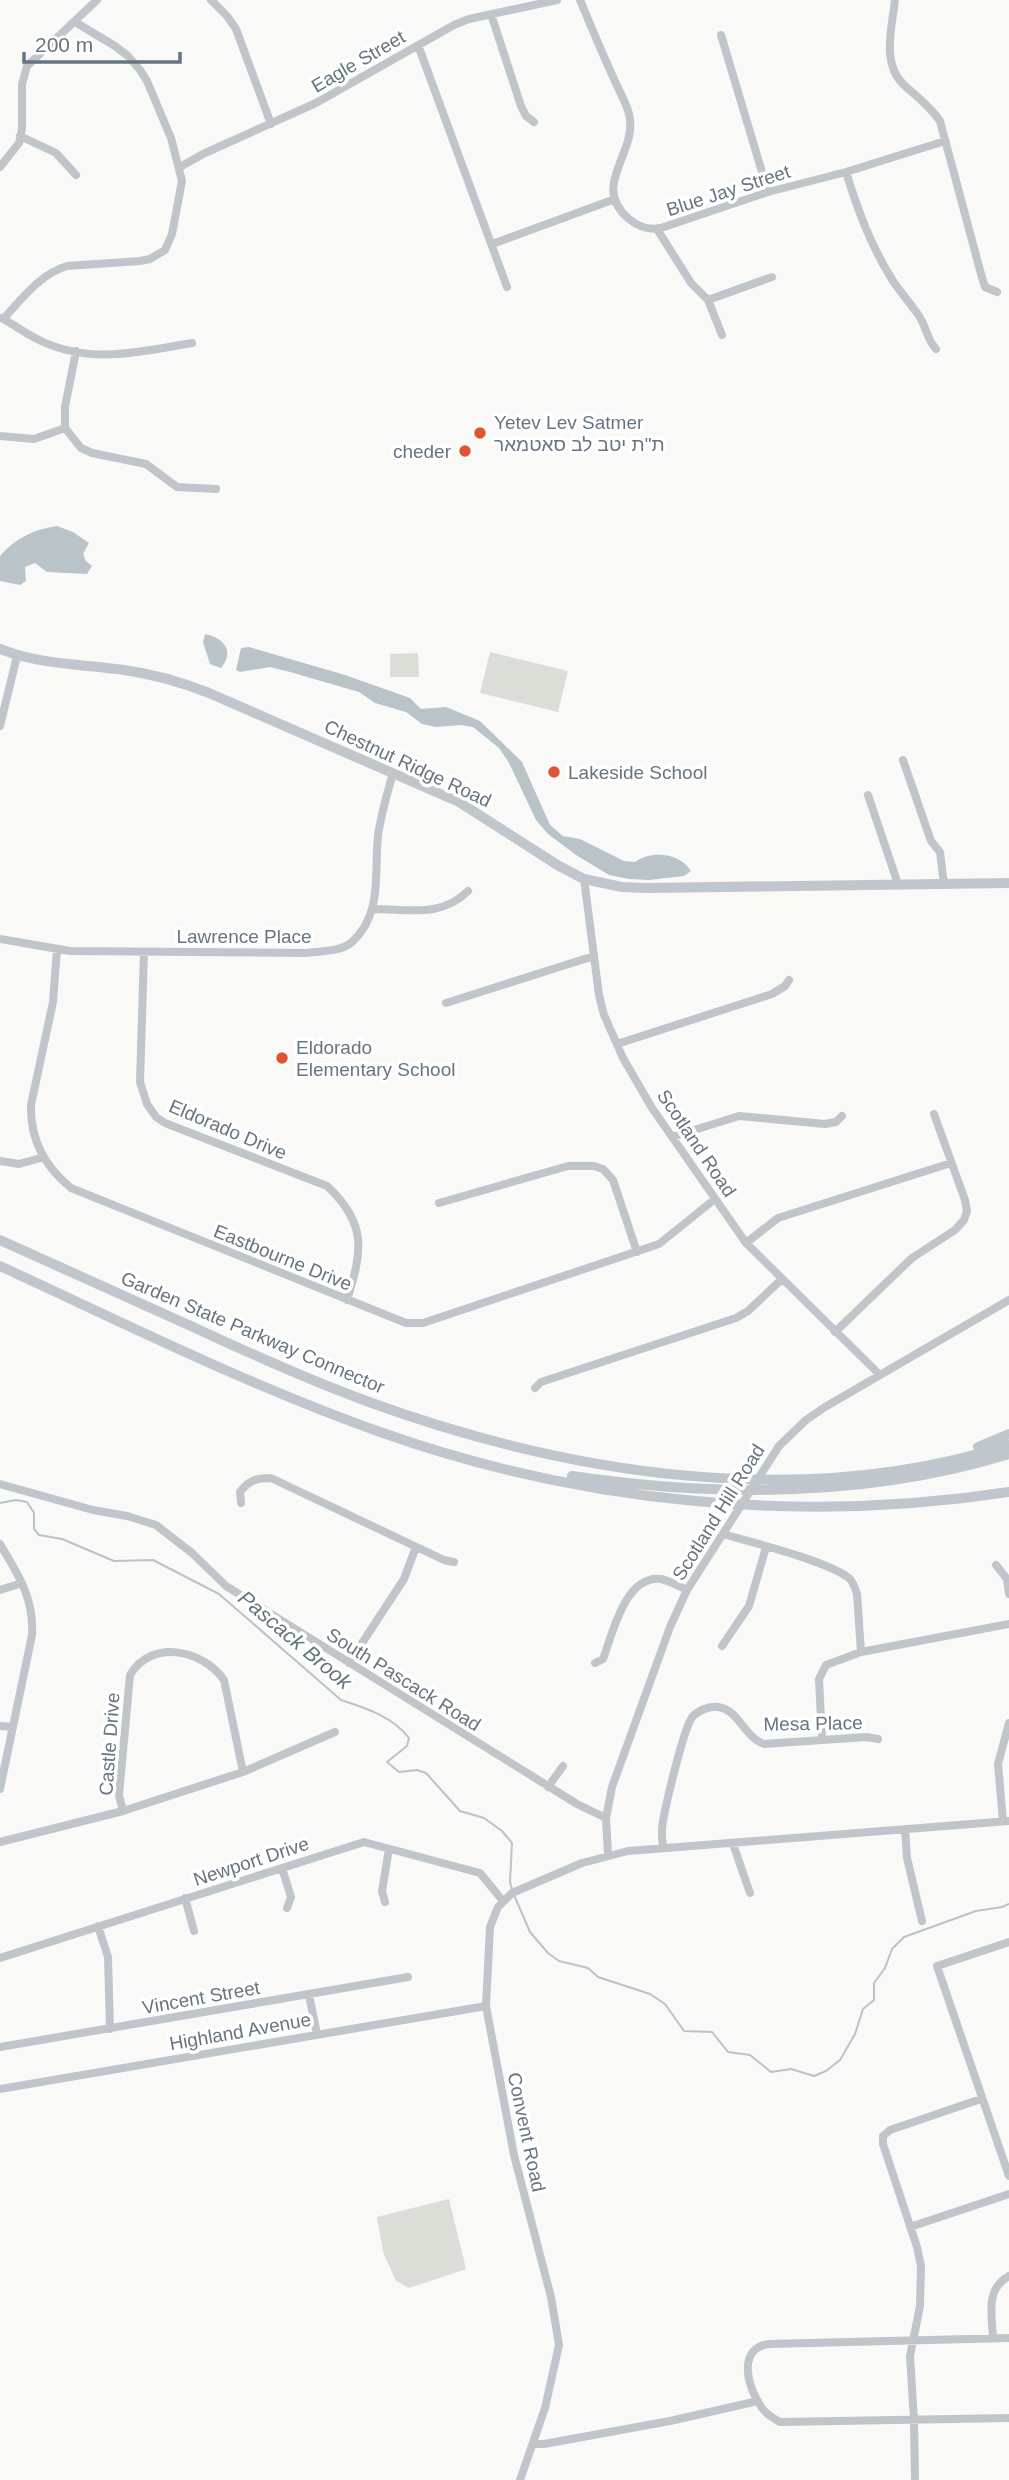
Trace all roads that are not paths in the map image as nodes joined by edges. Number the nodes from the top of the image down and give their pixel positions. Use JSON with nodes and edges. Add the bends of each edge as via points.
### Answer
{"nodes":[{"id":1,"x":97,"y":0,"type":"edge"},
{"id":2,"x":211,"y":0,"type":"edge"},
{"id":3,"x":557,"y":0,"type":"edge"},
{"id":4,"x":580,"y":0,"type":"edge"},
{"id":5,"x":895,"y":0,"type":"edge"},
{"id":6,"x":491,"y":13,"type":"junction"},
{"id":7,"x":75,"y":22,"type":"junction"},
{"id":8,"x":721,"y":35,"type":"dead end"},
{"id":9,"x":418,"y":44,"type":"junction"},
{"id":10,"x":534,"y":122,"type":"dead end"},
{"id":11,"x":271,"y":124,"type":"junction"},
{"id":12,"x":20,"y":136,"type":"junction"},
{"id":13,"x":944,"y":141,"type":"junction"},
{"id":14,"x":0,"y":167,"type":"edge"},
{"id":15,"x":180,"y":167,"type":"junction"},
{"id":16,"x":846,"y":172,"type":"junction"},
{"id":17,"x":76,"y":175,"type":"dead end"},
{"id":18,"x":768,"y":192,"type":"junction"},
{"id":19,"x":615,"y":199,"type":"junction"},
{"id":20,"x":657,"y":229,"type":"junction"},
{"id":21,"x":492,"y":244,"type":"junction"},
{"id":22,"x":772,"y":276,"type":"dead end"},
{"id":23,"x":507,"y":287,"type":"dead end"},
{"id":24,"x":997,"y":292,"type":"dead end"},
{"id":25,"x":708,"y":300,"type":"junction"},
{"id":26,"x":2,"y":318,"type":"edge"},
{"id":27,"x":722,"y":335,"type":"dead end"},
{"id":28,"x":192,"y":343,"type":"dead end"},
{"id":29,"x":936,"y":349,"type":"dead end"},
{"id":30,"x":76,"y":351,"type":"junction"},
{"id":31,"x":65,"y":428,"type":"junction"},
{"id":32,"x":0,"y":436,"type":"edge"},
{"id":33,"x":216,"y":489,"type":"dead end"},
{"id":34,"x":0,"y":649,"type":"edge"},
{"id":35,"x":17,"y":656,"type":"junction"},
{"id":36,"x":0,"y":726,"type":"edge"},
{"id":37,"x":903,"y":760,"type":"dead end"},
{"id":38,"x":393,"y":773,"type":"junction"},
{"id":39,"x":869,"y":795,"type":"dead end"},
{"id":40,"x":584,"y":879,"type":"junction"},
{"id":41,"x":1009,"y":883,"type":"edge"},
{"id":42,"x":944,"y":884,"type":"junction"},
{"id":43,"x":897,"y":885,"type":"junction"},
{"id":44,"x":468,"y":891,"type":"dead end"},
{"id":45,"x":373,"y":909,"type":"junction"},
{"id":46,"x":0,"y":939,"type":"edge"},
{"id":47,"x":57,"y":949,"type":"junction"},
{"id":48,"x":144,"y":952,"type":"junction"},
{"id":49,"x":594,"y":956,"type":"junction"},
{"id":50,"x":789,"y":980,"type":"dead end"},
{"id":51,"x":446,"y":1003,"type":"dead end"},
{"id":52,"x":617,"y":1044,"type":"junction"},
{"id":53,"x":934,"y":1114,"type":"dead end"},
{"id":54,"x":842,"y":1116,"type":"dead end"},
{"id":55,"x":672,"y":1137,"type":"junction"},
{"id":56,"x":44,"y":1157,"type":"junction"},
{"id":57,"x":0,"y":1161,"type":"edge"},
{"id":58,"x":951,"y":1163,"type":"junction"},
{"id":59,"x":715,"y":1199,"type":"junction"},
{"id":60,"x":439,"y":1203,"type":"dead end"},
{"id":61,"x":0,"y":1240,"type":"edge"},
{"id":62,"x":746,"y":1243,"type":"junction"},
{"id":63,"x":637,"y":1252,"type":"junction"},
{"id":64,"x":0,"y":1266,"type":"edge"},
{"id":65,"x":782,"y":1279,"type":"junction"},
{"id":66,"x":347,"y":1300,"type":"junction"},
{"id":67,"x":1009,"y":1300,"type":"edge"},
{"id":68,"x":835,"y":1332,"type":"junction"},
{"id":69,"x":879,"y":1374,"type":"junction"},
{"id":70,"x":535,"y":1388,"type":"dead end"},
{"id":71,"x":1009,"y":1434,"type":"edge"},
{"id":72,"x":1009,"y":1445,"type":"edge"},
{"id":73,"x":1009,"y":1454,"type":"edge"},
{"id":74,"x":462,"y":1458,"type":"junction"},
{"id":75,"x":873,"y":1473,"type":"junction"},
{"id":76,"x":0,"y":1484,"type":"edge"},
{"id":77,"x":1009,"y":1492,"type":"edge"},
{"id":78,"x":241,"y":1503,"type":"dead end"},
{"id":79,"x":723,"y":1534,"type":"junction"},
{"id":80,"x":0,"y":1544,"type":"edge"},
{"id":81,"x":416,"y":1547,"type":"junction"},
{"id":82,"x":766,"y":1547,"type":"junction"},
{"id":83,"x":454,"y":1562,"type":"dead end"},
{"id":84,"x":996,"y":1565,"type":"dead end"},
{"id":85,"x":22,"y":1583,"type":"junction"},
{"id":86,"x":0,"y":1590,"type":"edge"},
{"id":87,"x":687,"y":1590,"type":"junction"},
{"id":88,"x":1009,"y":1594,"type":"edge"},
{"id":89,"x":1009,"y":1624,"type":"edge"},
{"id":90,"x":722,"y":1646,"type":"dead end"},
{"id":91,"x":861,"y":1652,"type":"junction"},
{"id":92,"x":595,"y":1662,"type":"dead end"},
{"id":93,"x":349,"y":1663,"type":"junction"},
{"id":94,"x":1009,"y":1723,"type":"edge"},
{"id":95,"x":0,"y":1726,"type":"edge"},
{"id":96,"x":13,"y":1727,"type":"junction"},
{"id":97,"x":335,"y":1732,"type":"dead end"},
{"id":98,"x":878,"y":1739,"type":"dead end"},
{"id":99,"x":822,"y":1740,"type":"junction"},
{"id":100,"x":563,"y":1766,"type":"dead end"},
{"id":101,"x":243,"y":1772,"type":"junction"},
{"id":102,"x":548,"y":1787,"type":"junction"},
{"id":103,"x":0,"y":1788,"type":"edge"},
{"id":104,"x":122,"y":1811,"type":"junction"},
{"id":105,"x":606,"y":1818,"type":"junction"},
{"id":106,"x":1006,"y":1821,"type":"edge"},
{"id":107,"x":905,"y":1829,"type":"junction"},
{"id":108,"x":0,"y":1842,"type":"edge"},
{"id":109,"x":733,"y":1844,"type":"junction"},
{"id":110,"x":663,"y":1848,"type":"junction"},
{"id":111,"x":389,"y":1849,"type":"junction"},
{"id":112,"x":608,"y":1855,"type":"junction"},
{"id":113,"x":282,"y":1868,"type":"junction"},
{"id":114,"x":750,"y":1893,"type":"dead end"},
{"id":115,"x":185,"y":1898,"type":"junction"},
{"id":116,"x":505,"y":1899,"type":"junction"},
{"id":117,"x":385,"y":1902,"type":"dead end"},
{"id":118,"x":287,"y":1908,"type":"dead end"},
{"id":119,"x":922,"y":1921,"type":"dead end"},
{"id":120,"x":97,"y":1926,"type":"junction"},
{"id":121,"x":194,"y":1931,"type":"dead end"},
{"id":122,"x":1009,"y":1942,"type":"edge"},
{"id":123,"x":0,"y":1958,"type":"edge"},
{"id":124,"x":408,"y":1978,"type":"dead end"},
{"id":125,"x":309,"y":1995,"type":"junction"},
{"id":126,"x":486,"y":2006,"type":"junction"},
{"id":127,"x":110,"y":2029,"type":"junction"},
{"id":128,"x":317,"y":2034,"type":"junction"},
{"id":129,"x":0,"y":2047,"type":"edge"},
{"id":130,"x":0,"y":2089,"type":"edge"},
{"id":131,"x":982,"y":2098,"type":"junction"},
{"id":132,"x":1009,"y":2176,"type":"edge"},
{"id":133,"x":1009,"y":2194,"type":"edge"},
{"id":134,"x":910,"y":2227,"type":"junction"},
{"id":135,"x":1009,"y":2276,"type":"edge"},
{"id":136,"x":1009,"y":2337,"type":"edge"},
{"id":137,"x":993,"y":2338,"type":"junction"},
{"id":138,"x":912,"y":2341,"type":"junction"},
{"id":139,"x":758,"y":2401,"type":"junction"},
{"id":140,"x":1009,"y":2418,"type":"edge"},
{"id":141,"x":914,"y":2420,"type":"junction"},
{"id":142,"x":534,"y":2444,"type":"junction"},
{"id":143,"x":520,"y":2480,"type":"edge"},
{"id":144,"x":915,"y":2480,"type":"edge"}],
"edges":[{"from":1,"to":7,"type":"street"},
{"from":2,"to":11,"type":"street","via":[[236,29]]},
{"from":3,"to":6,"type":"street","name":"Eagle Street"},
{"from":4,"to":19,"type":"street","via":[[629,114],[629,137],[613,178]]},
{"from":5,"to":13,"type":"street","via":[[891,65],[940,121]]},
{"from":6,"to":9,"type":"street","name":"Eagle Street"},
{"from":6,"to":10,"type":"street","via":[[521,106]]},
{"from":7,"to":12,"type":"street","via":[[27,66]]},
{"from":7,"to":15,"type":"street","via":[[115,46],[140,70]]},
{"from":8,"to":18,"type":"street"},
{"from":9,"to":11,"type":"street","name":"Eagle Street"},
{"from":9,"to":21,"type":"street"},
{"from":11,"to":15,"type":"street","name":"Eagle Street"},
{"from":12,"to":14,"type":"street"},
{"from":12,"to":17,"type":"street","via":[[56,153]]},
{"from":13,"to":16,"type":"street","name":"Blue Jay Street"},
{"from":13,"to":24,"type":"street","via":[[985,287]]},
{"from":15,"to":26,"type":"street","via":[[182,181],[165,250],[140,261],[55,269]]},
{"from":16,"to":18,"type":"street","name":"Blue Jay Street"},
{"from":16,"to":29,"type":"street","via":[[870,240]]},
{"from":18,"to":20,"type":"street","name":"Blue Jay Street"},
{"from":19,"to":20,"type":"street","name":"Blue Jay Street","via":[[632,222]]},
{"from":19,"to":21,"type":"street"},
{"from":20,"to":25,"type":"street","via":[[691,283]]},
{"from":21,"to":23,"type":"street"},
{"from":22,"to":25,"type":"street"},
{"from":25,"to":27,"type":"street"},
{"from":26,"to":30,"type":"street","via":[[38,340]]},
{"from":28,"to":30,"type":"street","via":[[113,356]]},
{"from":30,"to":31,"type":"street"},
{"from":31,"to":32,"type":"street","via":[[34,439]]},
{"from":31,"to":33,"type":"street","via":[[81,448],[92,453],[146,464],[177,487]]},
{"from":34,"to":35,"type":"main road","name":"Chestnut Ridge Road"},
{"from":35,"to":36,"type":"street"},
{"from":35,"to":38,"type":"main road","name":"Chestnut Ridge Road","via":[[177,681]]},
{"from":37,"to":42,"type":"street","via":[[930,841],[940,852]]},
{"from":38,"to":40,"type":"main road","name":"Chestnut Ridge Road","via":[[459,802]]},
{"from":38,"to":45,"type":"street","name":"Lawrence Place","via":[[381,814]]},
{"from":39,"to":43,"type":"street"},
{"from":40,"to":43,"type":"main road","name":"Chestnut Ridge Road","via":[[646,888]]},
{"from":40,"to":49,"type":"street","name":"Scotland Road"},
{"from":41,"to":42,"type":"main road","name":"Chestnut Ridge Road"},
{"from":42,"to":43,"type":"main road","name":"Chestnut Ridge Road"},
{"from":44,"to":45,"type":"street","via":[[436,910]]},
{"from":45,"to":48,"type":"street","name":"Lawrence Place","via":[[351,943],[330,950]]},
{"from":46,"to":47,"type":"street","name":"Lawrence Place"},
{"from":47,"to":48,"type":"street","name":"Lawrence Place"},
{"from":47,"to":56,"type":"street","name":"Eastbourne Drive","via":[[53,1002],[30,1118]]},
{"from":48,"to":66,"type":"street","name":"Eldorado Drive","via":[[139,1082],[147,1104],[165,1123],[327,1186],[351,1215],[360,1245]]},
{"from":49,"to":51,"type":"street"},
{"from":49,"to":52,"type":"street","name":"Scotland Road","via":[[604,1016]]},
{"from":50,"to":52,"type":"street","via":[[772,994]]},
{"from":52,"to":55,"type":"street","name":"Scotland Road"},
{"from":53,"to":58,"type":"street"},
{"from":54,"to":55,"type":"street","via":[[825,1124],[739,1116]]},
{"from":55,"to":59,"type":"street","name":"Scotland Road"},
{"from":56,"to":57,"type":"street","via":[[19,1164]]},
{"from":56,"to":66,"type":"street","name":"Eastbourne Drive","via":[[71,1188]]},
{"from":58,"to":62,"type":"street","via":[[778,1218]]},
{"from":58,"to":68,"type":"street","via":[[965,1200],[964,1220],[912,1258]]},
{"from":59,"to":62,"type":"street","name":"Scotland Road"},
{"from":59,"to":63,"type":"street","name":"Eastbourne Drive","via":[[659,1244]]},
{"from":60,"to":63,"type":"street","via":[[568,1166],[594,1166],[613,1180]]},
{"from":61,"to":75,"type":"highway","name":"Garden State Parkway Connector","via":[[316,1382],[478,1437],[570,1458],[664,1472],[769,1478]]},
{"from":62,"to":65,"type":"street","name":"Scotland Road"},
{"from":63,"to":66,"type":"street","name":"Eastbourne Drive","via":[[423,1323],[406,1323]]},
{"from":64,"to":74,"type":"highway","via":[[310,1406]]},
{"from":65,"to":68,"type":"street","name":"Scotland Road"},
{"from":65,"to":70,"type":"street","via":[[736,1318],[541,1382]]},
{"from":67,"to":69,"type":"street","name":"Scotland Hill Road"},
{"from":68,"to":69,"type":"street","name":"Scotland Road"},
{"from":69,"to":79,"type":"street","name":"Scotland Hill Road","via":[[790,1434]]},
{"from":71,"to":75,"type":"highway","via":[[965,1451]]},
{"from":72,"to":75,"type":"highway"},
{"from":73,"to":74,"type":"highway","via":[[893,1480],[740,1489],[625,1483]]},
{"from":74,"to":77,"type":"highway","via":[[604,1489],[734,1503],[868,1505]]},
{"from":76,"to":93,"type":"street","name":"South Pascack Road","via":[[156,1525],[226,1586]]},
{"from":78,"to":81,"type":"street","via":[[240,1492],[248,1482],[271,1478]]},
{"from":79,"to":82,"type":"street"},
{"from":79,"to":87,"type":"street","name":"Scotland Hill Road"},
{"from":80,"to":85,"type":"street"},
{"from":81,"to":83,"type":"street"},
{"from":81,"to":93,"type":"street","via":[[404,1578]]},
{"from":82,"to":90,"type":"street","via":[[750,1606]]},
{"from":82,"to":91,"type":"street","via":[[848,1578],[855,1586]]},
{"from":84,"to":88,"type":"street","via":[[1007,1579]]},
{"from":85,"to":86,"type":"street"},
{"from":85,"to":96,"type":"street","via":[[33,1617],[32,1635]]},
{"from":87,"to":92,"type":"street","via":[[661,1579],[636,1587],[625,1599],[603,1659]]},
{"from":87,"to":105,"type":"street","name":"Scotland Hill Road","via":[[622,1754]]},
{"from":89,"to":91,"type":"street"},
{"from":91,"to":99,"type":"street","via":[[826,1665],[819,1679]]},
{"from":93,"to":102,"type":"street","name":"South Pascack Road"},
{"from":94,"to":106,"type":"street","via":[[998,1764]]},
{"from":95,"to":96,"type":"street"},
{"from":96,"to":103,"type":"street"},
{"from":97,"to":101,"type":"street"},
{"from":98,"to":99,"type":"street","name":"Mesa Place"},
{"from":99,"to":110,"type":"street","name":"Mesa Place","via":[[764,1744],[748,1735],[726,1710],[707,1708],[695,1714],[684,1734],[663,1820]]},
{"from":100,"to":102,"type":"street"},
{"from":101,"to":104,"type":"street"},
{"from":101,"to":104,"type":"street","name":"Castle Drive","via":[[224,1679],[192,1655],[155,1653],[135,1665],[130,1675],[119,1795]]},
{"from":102,"to":105,"type":"street","name":"South Pascack Road"},
{"from":104,"to":108,"type":"street"},
{"from":105,"to":112,"type":"street","name":"Scotland Hill Road"},
{"from":106,"to":107,"type":"street"},
{"from":107,"to":109,"type":"street"},
{"from":107,"to":119,"type":"street"},
{"from":109,"to":110,"type":"street"},
{"from":109,"to":114,"type":"street"},
{"from":110,"to":112,"type":"street"},
{"from":111,"to":113,"type":"street","name":"Newport Drive","via":[[364,1842]]},
{"from":111,"to":116,"type":"street","name":"Newport Drive","via":[[480,1873]]},
{"from":111,"to":117,"type":"street","via":[[382,1891]]},
{"from":112,"to":116,"type":"street","via":[[523,1887]]},
{"from":113,"to":115,"type":"street","name":"Newport Drive"},
{"from":113,"to":118,"type":"street","via":[[290,1897]]},
{"from":115,"to":120,"type":"street","name":"Newport Drive"},
{"from":115,"to":121,"type":"street"},
{"from":116,"to":126,"type":"street","name":"Convent Road","via":[[494,1916],[488,1940]]},
{"from":120,"to":123,"type":"street","name":"Newport Drive"},
{"from":120,"to":127,"type":"street","via":[[108,1957]]},
{"from":122,"to":131,"type":"street","via":[[937,1966]]},
{"from":124,"to":125,"type":"street","name":"Vincent Street"},
{"from":125,"to":127,"type":"street","name":"Vincent Street"},
{"from":125,"to":128,"type":"street"},
{"from":126,"to":128,"type":"street","name":"Highland Avenue"},
{"from":126,"to":142,"type":"street","name":"Convent Road","via":[[514,2158],[557,2324],[556,2366]]},
{"from":127,"to":129,"type":"street","name":"Vincent Street"},
{"from":128,"to":130,"type":"street","name":"Highland Avenue"},
{"from":131,"to":132,"type":"street"},
{"from":131,"to":134,"type":"street","via":[[883,2136]]},
{"from":133,"to":134,"type":"street"},
{"from":134,"to":138,"type":"street","via":[[922,2286]]},
{"from":135,"to":137,"type":"street","via":[[993,2292]]},
{"from":136,"to":137,"type":"street"},
{"from":137,"to":138,"type":"street"},
{"from":138,"to":139,"type":"street","via":[[761,2345],[749,2355],[747,2364]]},
{"from":138,"to":141,"type":"street"},
{"from":139,"to":141,"type":"street","via":[[780,2422]]},
{"from":139,"to":142,"type":"street"},
{"from":140,"to":141,"type":"street"},
{"from":141,"to":144,"type":"street"},
{"from":142,"to":143,"type":"street","name":"Convent Road"}]}
